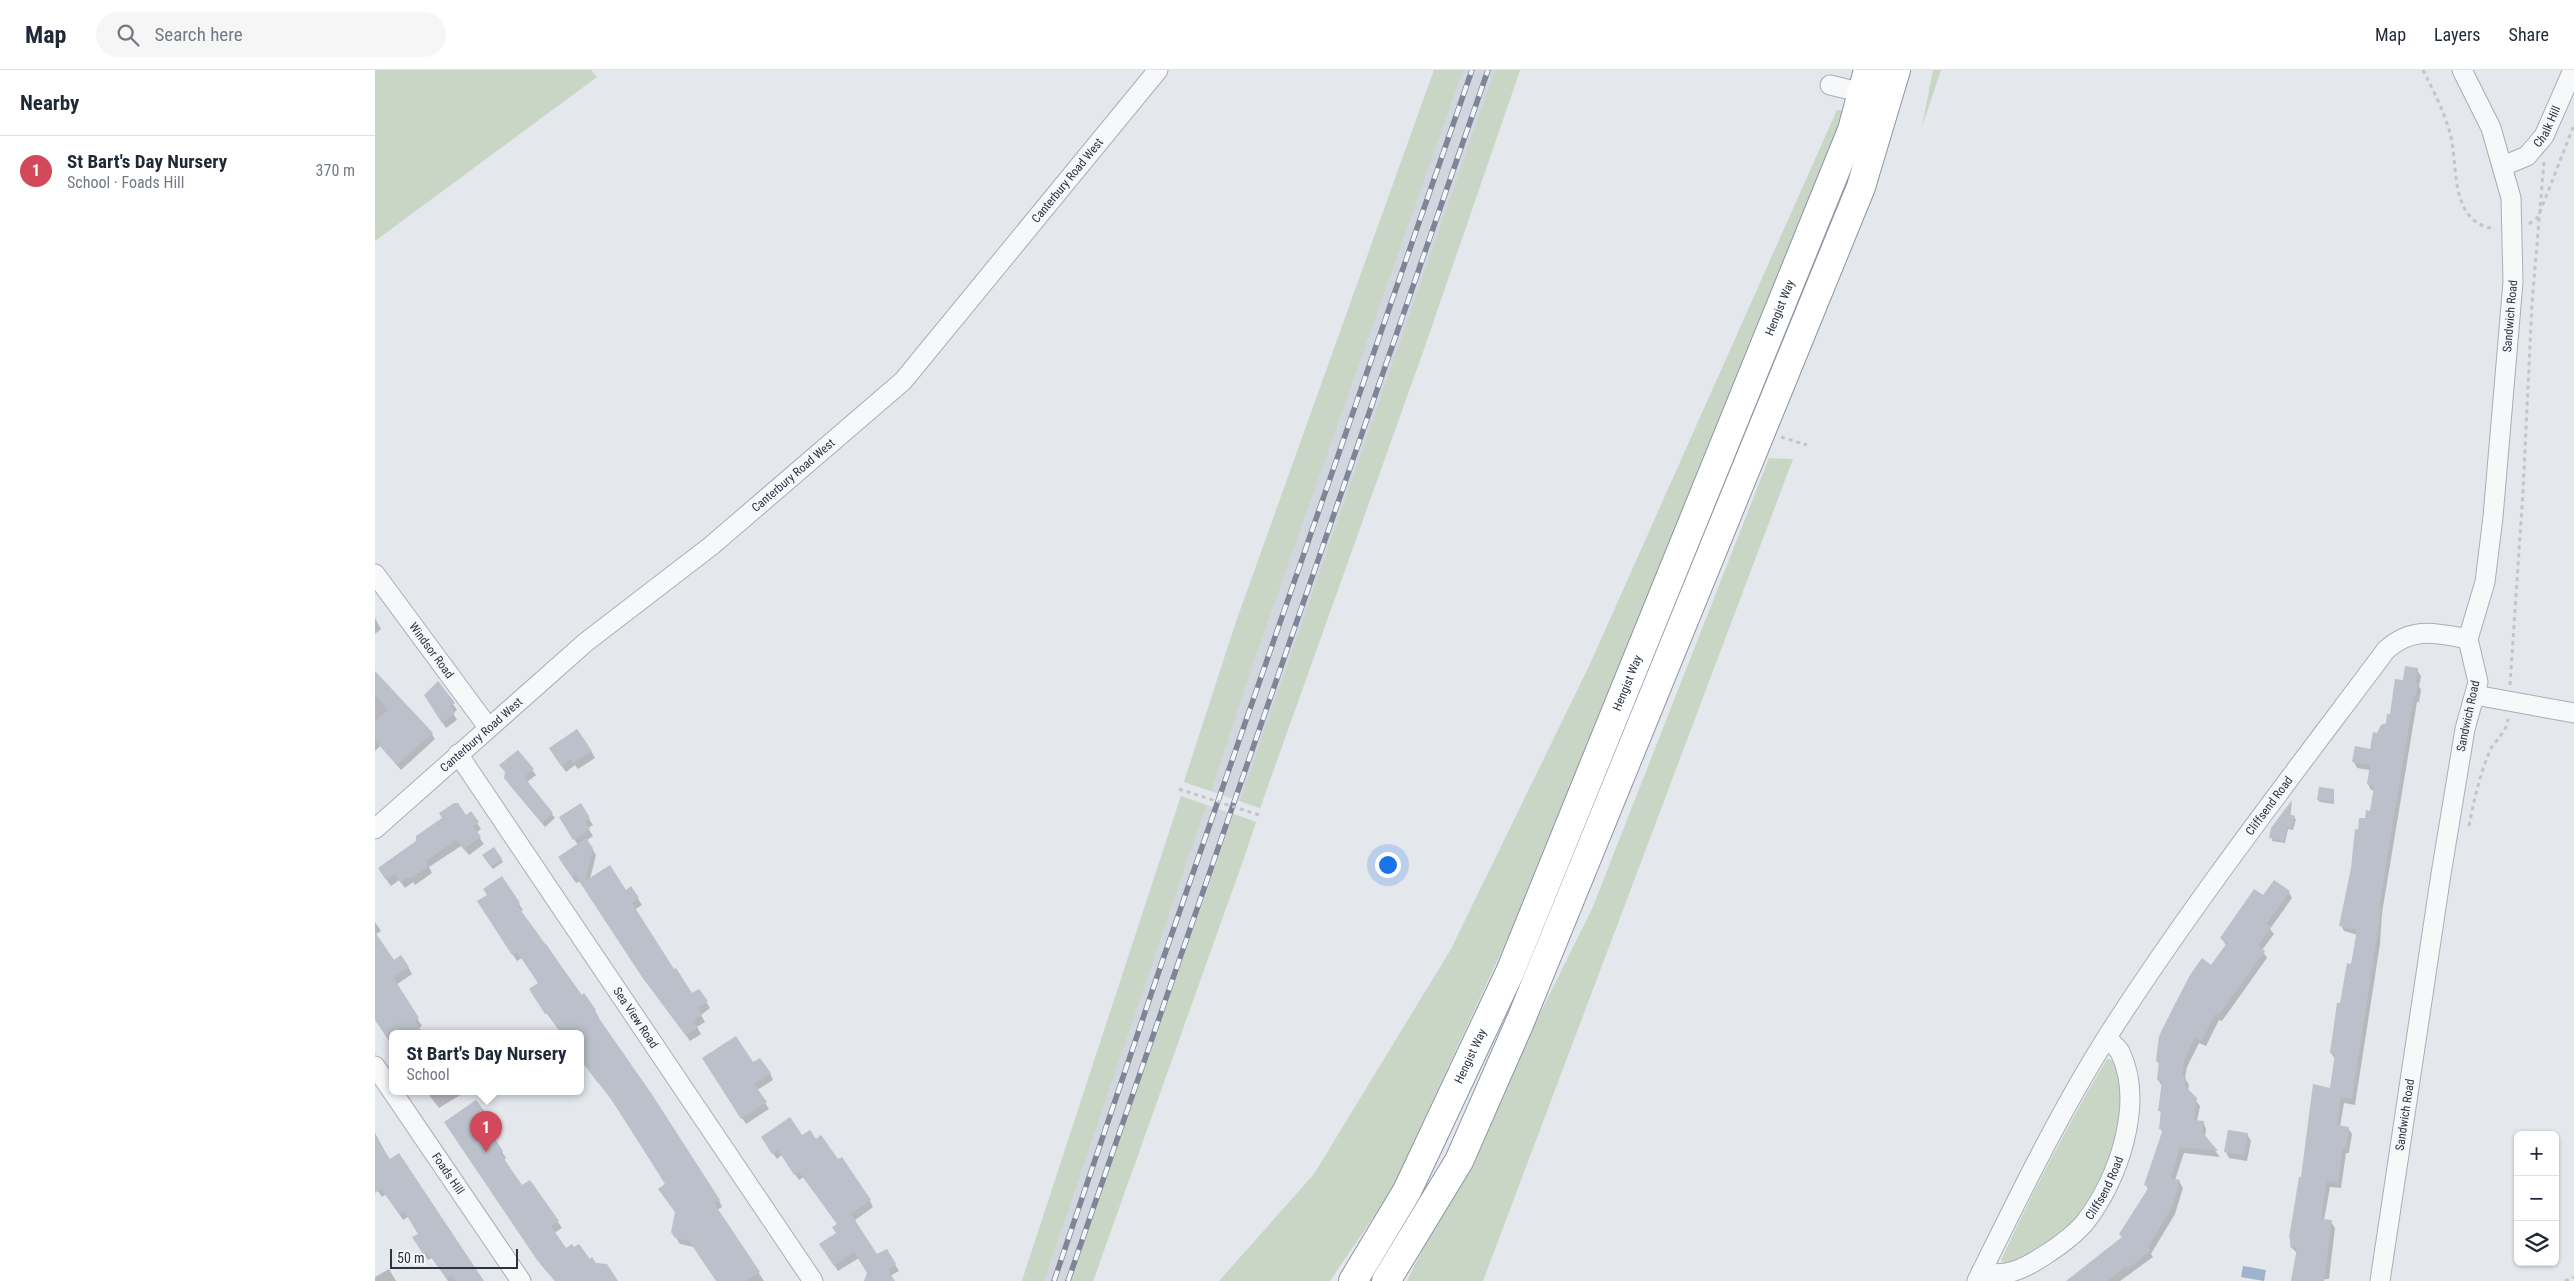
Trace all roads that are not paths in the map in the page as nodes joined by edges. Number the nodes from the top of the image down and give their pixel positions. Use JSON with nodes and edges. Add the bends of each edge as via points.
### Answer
{"nodes":[{"id":1,"x":1158,"y":70,"type":"edge"},
{"id":2,"x":1896,"y":70,"type":"edge"},
{"id":3,"x":2462,"y":70,"type":"edge"},
{"id":4,"x":2573,"y":70,"type":"edge"},
{"id":5,"x":1865,"y":82,"type":"edge"},
{"id":6,"x":1830,"y":85,"type":"dead end"},
{"id":7,"x":2503,"y":166,"type":"junction"},
{"id":8,"x":375,"y":574,"type":"edge"},
{"id":9,"x":2468,"y":639,"type":"junction"},
{"id":10,"x":2475,"y":695,"type":"junction"},
{"id":11,"x":2574,"y":713,"type":"edge"},
{"id":12,"x":488,"y":727,"type":"junction"},
{"id":13,"x":458,"y":754,"type":"junction"},
{"id":14,"x":375,"y":829,"type":"edge"},
{"id":15,"x":2107,"y":1038,"type":"junction"},
{"id":16,"x":375,"y":1066,"type":"edge"},
{"id":17,"x":389,"y":1087,"type":"edge"},
{"id":18,"x":395,"y":1095,"type":"edge"},
{"id":19,"x":1979,"y":1277,"type":"edge"},
{"id":20,"x":521,"y":1281,"type":"edge"},
{"id":21,"x":813,"y":1281,"type":"edge"},
{"id":22,"x":1353,"y":1281,"type":"edge"},
{"id":23,"x":1386,"y":1281,"type":"edge"},
{"id":24,"x":2380,"y":1281,"type":"edge"}],
"edges":[{"from":1,"to":12,"type":"street","name":"Canterbury Road West","via":[[903,381],[711,546],[586,642]]},
{"from":2,"to":23,"type":"highway","via":[[1861,187],[1520,1022],[1459,1160]]},
{"from":3,"to":7,"type":"street","name":"Sandwich Road","via":[[2491,128]]},
{"from":4,"to":7,"type":"street","name":"Chalk Hill","via":[[2544,136],[2527,156]]},
{"from":5,"to":6,"type":"street"},
{"from":5,"to":22,"type":"highway","name":"Hengist Way","via":[[1852,130],[1510,972],[1407,1192]]},
{"from":7,"to":9,"type":"street","name":"Sandwich Road","via":[[2511,198],[2514,231],[2513,282],[2485,582]]},
{"from":8,"to":12,"type":"street","name":"Windsor Road"},
{"from":9,"to":10,"type":"street","name":"Sandwich Road","via":[[2478,682]]},
{"from":9,"to":15,"type":"street","name":"Cliffsend Road","via":[[2409,634],[2386,650],[2261,817]]},
{"from":10,"to":11,"type":"street"},
{"from":10,"to":24,"type":"street","name":"Sandwich Road","via":[[2465,729],[2441,874]]},
{"from":12,"to":13,"type":"street","name":"Canterbury Road West"},
{"from":13,"to":14,"type":"street","name":"Canterbury Road West"},
{"from":13,"to":21,"type":"street","name":"Sea View Road"},
{"from":15,"to":19,"type":"street","name":"Cliffsend Road","via":[[2048,1139]]},
{"from":15,"to":19,"type":"street","name":"Cliffsend Road","via":[[2119,1052],[2127,1076],[2129,1112],[2123,1152],[2107,1188],[2085,1221],[2062,1244],[2029,1266],[1998,1276]]},
{"from":16,"to":17,"type":"street","name":"Foads Hill"},
{"from":18,"to":20,"type":"street","name":"Foads Hill"}]}
